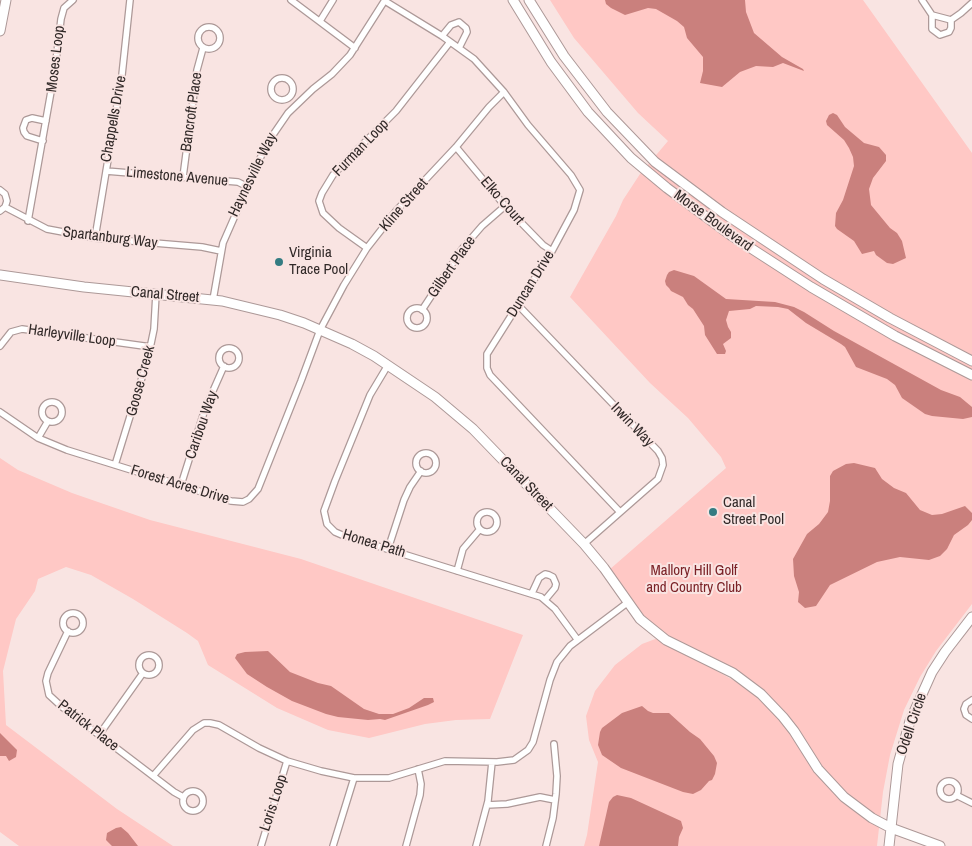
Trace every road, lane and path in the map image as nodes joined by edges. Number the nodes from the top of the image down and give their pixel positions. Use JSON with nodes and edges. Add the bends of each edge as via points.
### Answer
{"nodes":[{"id":1,"x":6,"y":0,"type":"edge"},
{"id":2,"x":73,"y":0,"type":"edge"},
{"id":3,"x":128,"y":0,"type":"edge"},
{"id":4,"x":291,"y":0,"type":"edge"},
{"id":5,"x":332,"y":0,"type":"edge"},
{"id":6,"x":513,"y":0,"type":"edge"},
{"id":7,"x":529,"y":0,"type":"edge"},
{"id":8,"x":922,"y":0,"type":"edge"},
{"id":9,"x":385,"y":1,"type":"edge"},
{"id":10,"x":972,"y":3,"type":"edge"},
{"id":11,"x":932,"y":15,"type":"junction"},
{"id":12,"x":951,"y":20,"type":"junction"},
{"id":13,"x":320,"y":21,"type":"junction"},
{"id":14,"x":0,"y":31,"type":"edge"},
{"id":15,"x":442,"y":36,"type":"junction"},
{"id":16,"x":450,"y":42,"type":"junction"},
{"id":17,"x":204,"y":48,"type":"dead end"},
{"id":18,"x":355,"y":48,"type":"junction"},
{"id":19,"x":459,"y":48,"type":"junction"},
{"id":20,"x":504,"y":92,"type":"junction"},
{"id":21,"x":289,"y":97,"type":"dead end"},
{"id":22,"x":296,"y":104,"type":"junction"},
{"id":23,"x":46,"y":121,"type":"junction"},
{"id":24,"x":43,"y":140,"type":"junction"},
{"id":25,"x":456,"y":147,"type":"junction"},
{"id":26,"x":106,"y":171,"type":"junction"},
{"id":27,"x":183,"y":177,"type":"junction"},
{"id":28,"x":248,"y":187,"type":"junction"},
{"id":29,"x":0,"y":190,"type":"edge"},
{"id":30,"x":505,"y":206,"type":"junction"},
{"id":31,"x":3,"y":209,"type":"edge"},
{"id":32,"x":28,"y":221,"type":"junction"},
{"id":33,"x":95,"y":238,"type":"junction"},
{"id":34,"x":367,"y":248,"type":"junction"},
{"id":35,"x":221,"y":251,"type":"junction"},
{"id":36,"x":552,"y":251,"type":"junction"},
{"id":37,"x":0,"y":268,"type":"edge"},
{"id":38,"x":0,"y":275,"type":"edge"},
{"id":39,"x":24,"y":277,"type":"junction"},
{"id":40,"x":156,"y":294,"type":"junction"},
{"id":41,"x":213,"y":300,"type":"junction"},
{"id":42,"x":518,"y":305,"type":"junction"},
{"id":43,"x":422,"y":310,"type":"dead end"},
{"id":44,"x":320,"y":330,"type":"junction"},
{"id":45,"x":0,"y":346,"type":"edge"},
{"id":46,"x":151,"y":347,"type":"junction"},
{"id":47,"x":972,"y":361,"type":"edge"},
{"id":48,"x":388,"y":365,"type":"junction"},
{"id":49,"x":224,"y":366,"type":"dead end"},
{"id":50,"x":972,"y":375,"type":"edge"},
{"id":51,"x":0,"y":412,"type":"edge"},
{"id":52,"x":48,"y":421,"type":"dead end"},
{"id":53,"x":38,"y":438,"type":"junction"},
{"id":54,"x":115,"y":465,"type":"junction"},
{"id":55,"x":421,"y":471,"type":"dead end"},
{"id":56,"x":181,"y":486,"type":"junction"},
{"id":57,"x":620,"y":512,"type":"junction"},
{"id":58,"x":480,"y":529,"type":"dead end"},
{"id":59,"x":584,"y":544,"type":"junction"},
{"id":60,"x":388,"y":549,"type":"junction"},
{"id":61,"x":457,"y":570,"type":"junction"},
{"id":62,"x":532,"y":593,"type":"junction"},
{"id":63,"x":545,"y":600,"type":"junction"},
{"id":64,"x":627,"y":603,"type":"junction"},
{"id":65,"x":972,"y":617,"type":"edge"},
{"id":66,"x":68,"y":632,"type":"dead end"},
{"id":67,"x":577,"y":639,"type":"junction"},
{"id":68,"x":143,"y":673,"type":"dead end"},
{"id":69,"x":972,"y":700,"type":"edge"},
{"id":70,"x":972,"y":719,"type":"edge"},
{"id":71,"x":99,"y":735,"type":"junction"},
{"id":72,"x":554,"y":744,"type":"dead end"},
{"id":73,"x":288,"y":761,"type":"junction"},
{"id":74,"x":492,"y":762,"type":"junction"},
{"id":75,"x":418,"y":769,"type":"junction"},
{"id":76,"x":154,"y":776,"type":"junction"},
{"id":77,"x":354,"y":778,"type":"junction"},
{"id":78,"x":956,"y":795,"type":"dead end"},
{"id":79,"x":183,"y":798,"type":"dead end"},
{"id":80,"x":555,"y":800,"type":"junction"},
{"id":81,"x":972,"y":803,"type":"edge"},
{"id":82,"x":487,"y":805,"type":"junction"},
{"id":83,"x":891,"y":828,"type":"junction"},
{"id":84,"x":261,"y":846,"type":"edge"},
{"id":85,"x":333,"y":846,"type":"edge"},
{"id":86,"x":406,"y":846,"type":"edge"},
{"id":87,"x":476,"y":846,"type":"edge"},
{"id":88,"x":546,"y":846,"type":"edge"},
{"id":89,"x":889,"y":846,"type":"edge"},
{"id":90,"x":940,"y":846,"type":"edge"}],
"edges":[{"from":1,"to":14,"type":"street"},
{"from":2,"to":23,"type":"street","name":"Moses Loop","via":[[64,8],[61,19]]},
{"from":3,"to":26,"type":"street","name":"Chappells Drive","via":[[122,75]]},
{"from":4,"to":13,"type":"street"},
{"from":5,"to":13,"type":"street"},
{"from":6,"to":50,"type":"street","name":"Morse Boulevard","via":[[588,112],[631,158],[667,188],[732,236],[811,287],[895,336]]},
{"from":7,"to":47,"type":"street","name":"Morse Boulevard","via":[[564,56],[607,112],[655,162],[722,212],[823,279]]},
{"from":8,"to":11,"type":"street"},
{"from":9,"to":15,"type":"street","name":"Duncan Drive"},
{"from":9,"to":18,"type":"street","name":"Haynesville Way"},
{"from":10,"to":12,"type":"street"},
{"from":11,"to":12,"type":"street"},
{"from":11,"to":12,"type":"street","via":[[932,29],[940,35],[949,32]]},
{"from":13,"to":18,"type":"street"},
{"from":15,"to":16,"type":"street","name":"Duncan Drive"},
{"from":15,"to":19,"type":"street","via":[[450,25],[459,22],[467,32]]},
{"from":16,"to":19,"type":"street","name":"Duncan Drive"},
{"from":16,"to":34,"type":"street","name":"Furman Loop","via":[[396,111],[333,175],[322,193],[319,201],[323,213]]},
{"from":17,"to":27,"type":"street","name":"Bancroft Place","via":[[197,70]]},
{"from":18,"to":22,"type":"street","name":"Haynesville Way","via":[[332,74]]},
{"from":19,"to":20,"type":"street","name":"Duncan Drive","via":[[474,59]]},
{"from":20,"to":25,"type":"street","name":"Kline Street"},
{"from":20,"to":36,"type":"street","name":"Duncan Drive","via":[[580,190],[574,210]]},
{"from":21,"to":22,"type":"street"},
{"from":22,"to":28,"type":"street","name":"Haynesville Way","via":[[273,132]]},
{"from":23,"to":24,"type":"street","name":"Moses Loop"},
{"from":23,"to":24,"type":"street","via":[[30,118],[22,128],[27,136]]},
{"from":24,"to":32,"type":"street","name":"Moses Loop"},
{"from":25,"to":30,"type":"street","name":"Elko Court"},
{"from":25,"to":34,"type":"street","name":"Kline Street","via":[[396,211]]},
{"from":26,"to":27,"type":"street","name":"Limestone Avenue"},
{"from":26,"to":33,"type":"street","name":"Chappells Drive"},
{"from":27,"to":28,"type":"street","name":"Limestone Avenue","via":[[238,182]]},
{"from":28,"to":35,"type":"street","name":"Haynesville Way"},
{"from":29,"to":31,"type":"street","name":"Spartanburg Way","via":[[7,197]]},
{"from":30,"to":36,"type":"street","name":"Elko Court"},
{"from":30,"to":43,"type":"street","name":"Gilbert Place","via":[[462,249]]},
{"from":31,"to":32,"type":"street","name":"Spartanburg Way"},
{"from":32,"to":33,"type":"street","name":"Spartanburg Way","via":[[47,229]]},
{"from":33,"to":35,"type":"street","name":"Spartanburg Way"},
{"from":34,"to":44,"type":"street","name":"Kline Street"},
{"from":35,"to":41,"type":"street","name":"Haynesville Way"},
{"from":36,"to":42,"type":"street","name":"Duncan Drive"},
{"from":37,"to":39,"type":"street","name":"Canal Street"},
{"from":38,"to":39,"type":"street","name":"Canal Street"},
{"from":39,"to":40,"type":"street","name":"Canal Street"},
{"from":40,"to":41,"type":"street","name":"Canal Street"},
{"from":40,"to":46,"type":"street","name":"Goose Creek"},
{"from":41,"to":44,"type":"street","name":"Canal Street","via":[[280,315]]},
{"from":42,"to":57,"type":"street","name":"Duncan Drive","via":[[487,354],[490,375]]},
{"from":42,"to":57,"type":"street","name":"Irwin Way","via":[[662,458],[658,479]]},
{"from":44,"to":48,"type":"street","name":"Canal Street"},
{"from":44,"to":56,"type":"street","name":"Forest Acres Drive","via":[[254,494],[237,502]]},
{"from":45,"to":46,"type":"street","name":"Harleyville Loop","via":[[11,332],[22,329]]},
{"from":46,"to":54,"type":"street","name":"Goose Creek"},
{"from":48,"to":59,"type":"street","name":"Canal Street","via":[[435,397],[473,429]]},
{"from":48,"to":60,"type":"street","name":"Honea Path","via":[[370,395],[324,517],[326,524],[335,532]]},
{"from":49,"to":56,"type":"street","name":"Caribou Way","via":[[205,409]]},
{"from":51,"to":53,"type":"street","name":"Forest Acres Drive"},
{"from":52,"to":53,"type":"street"},
{"from":53,"to":54,"type":"street","name":"Forest Acres Drive"},
{"from":54,"to":56,"type":"street","name":"Forest Acres Drive"},
{"from":55,"to":60,"type":"street","via":[[404,500]]},
{"from":57,"to":59,"type":"street","name":"Irwin Way"},
{"from":58,"to":61,"type":"street","via":[[463,549]]},
{"from":59,"to":64,"type":"street","name":"Canal Street"},
{"from":60,"to":61,"type":"street","name":"Honea Path"},
{"from":61,"to":62,"type":"street","name":"Honea Path"},
{"from":62,"to":63,"type":"street","name":"Honea Path"},
{"from":62,"to":63,"type":"street","via":[[539,578],[549,575],[556,584]]},
{"from":63,"to":67,"type":"street","name":"Honea Path"},
{"from":64,"to":67,"type":"street"},
{"from":64,"to":83,"type":"street","name":"Canal Street","via":[[640,619],[666,640],[733,673],[760,694],[794,731],[830,784],[857,808]]},
{"from":65,"to":83,"type":"street","name":"Odell Circle","via":[[932,672],[910,721],[898,764]]},
{"from":66,"to":71,"type":"street","name":"Patrick Place","via":[[48,673],[46,688],[54,700]]},
{"from":67,"to":74,"type":"street","via":[[556,662],[528,750],[514,760]]},
{"from":68,"to":71,"type":"street"},
{"from":69,"to":70,"type":"street","via":[[964,709]]},
{"from":71,"to":76,"type":"street","name":"Patrick Place"},
{"from":72,"to":80,"type":"street"},
{"from":73,"to":76,"type":"street","via":[[210,723],[193,730]]},
{"from":73,"to":77,"type":"street"},
{"from":73,"to":84,"type":"street","name":"Loris Loop"},
{"from":74,"to":75,"type":"street","via":[[445,761]]},
{"from":74,"to":82,"type":"street"},
{"from":75,"to":77,"type":"street","via":[[389,778]]},
{"from":75,"to":86,"type":"street","via":[[420,794]]},
{"from":76,"to":79,"type":"street","name":"Patrick Place"},
{"from":77,"to":85,"type":"street"},
{"from":78,"to":81,"type":"street"},
{"from":80,"to":82,"type":"street","via":[[540,797]]},
{"from":80,"to":88,"type":"street"},
{"from":82,"to":87,"type":"street"},
{"from":83,"to":89,"type":"street","name":"Odell Circle"},
{"from":83,"to":90,"type":"street","name":"Canal Street"}]}
